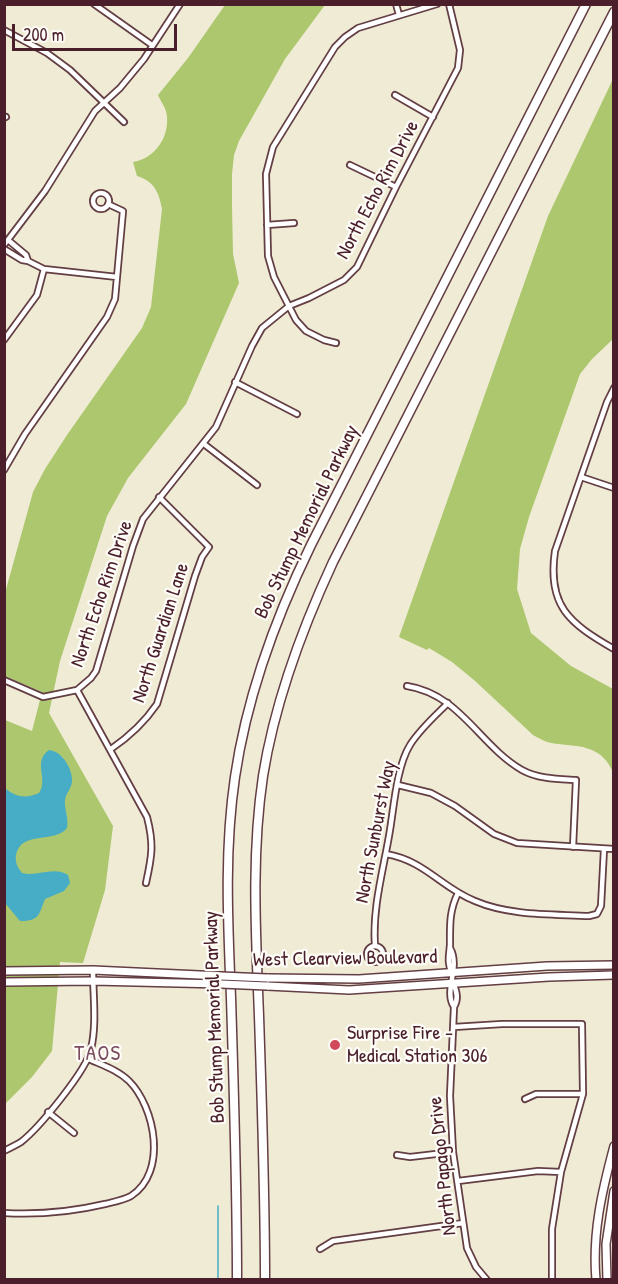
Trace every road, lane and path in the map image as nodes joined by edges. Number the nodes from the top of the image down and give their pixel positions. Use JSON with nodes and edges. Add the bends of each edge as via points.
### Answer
{"nodes":[{"id":1,"x":94,"y":4,"type":"edge"},
{"id":2,"x":180,"y":4,"type":"edge"},
{"id":3,"x":396,"y":4,"type":"edge"},
{"id":4,"x":437,"y":4,"type":"edge"},
{"id":5,"x":449,"y":4,"type":"edge"},
{"id":6,"x":586,"y":4,"type":"edge"},
{"id":7,"x":614,"y":12,"type":"edge"},
{"id":8,"x":399,"y":15,"type":"junction"},
{"id":9,"x":4,"y":30,"type":"edge"},
{"id":10,"x":152,"y":45,"type":"junction"},
{"id":11,"x":394,"y":95,"type":"dead end"},
{"id":12,"x":104,"y":103,"type":"junction"},
{"id":13,"x":434,"y":117,"type":"junction"},
{"id":14,"x":124,"y":122,"type":"dead end"},
{"id":15,"x":350,"y":165,"type":"dead end"},
{"id":16,"x":396,"y":187,"type":"junction"},
{"id":17,"x":108,"y":204,"type":"dead end"},
{"id":18,"x":294,"y":223,"type":"dead end"},
{"id":19,"x":267,"y":225,"type":"junction"},
{"id":20,"x":5,"y":244,"type":"edge"},
{"id":21,"x":28,"y":261,"type":"junction"},
{"id":22,"x":44,"y":269,"type":"junction"},
{"id":23,"x":117,"y":277,"type":"junction"},
{"id":24,"x":289,"y":306,"type":"junction"},
{"id":25,"x":4,"y":340,"type":"edge"},
{"id":26,"x":336,"y":342,"type":"dead end"},
{"id":27,"x":235,"y":382,"type":"junction"},
{"id":28,"x":614,"y":388,"type":"edge"},
{"id":29,"x":297,"y":414,"type":"dead end"},
{"id":30,"x":204,"y":444,"type":"junction"},
{"id":31,"x":4,"y":470,"type":"edge"},
{"id":32,"x":581,"y":477,"type":"junction"},
{"id":33,"x":257,"y":486,"type":"dead end"},
{"id":34,"x":614,"y":488,"type":"edge"},
{"id":35,"x":159,"y":497,"type":"junction"},
{"id":36,"x":614,"y":649,"type":"edge"},
{"id":37,"x":4,"y":680,"type":"edge"},
{"id":38,"x":407,"y":686,"type":"dead end"},
{"id":39,"x":77,"y":690,"type":"junction"},
{"id":40,"x":448,"y":703,"type":"junction"},
{"id":41,"x":111,"y":749,"type":"junction"},
{"id":42,"x":398,"y":785,"type":"junction"},
{"id":43,"x":573,"y":847,"type":"junction"},
{"id":44,"x":604,"y":849,"type":"junction"},
{"id":45,"x":614,"y":849,"type":"edge"},
{"id":46,"x":386,"y":854,"type":"junction"},
{"id":47,"x":146,"y":883,"type":"dead end"},
{"id":48,"x":458,"y":893,"type":"junction"},
{"id":49,"x":375,"y":946,"type":"dead end"},
{"id":50,"x":614,"y":965,"type":"edge"},
{"id":51,"x":93,"y":970,"type":"junction"},
{"id":52,"x":4,"y":971,"type":"edge"},
{"id":53,"x":452,"y":973,"type":"junction"},
{"id":54,"x":614,"y":975,"type":"edge"},
{"id":55,"x":221,"y":980,"type":"junction"},
{"id":56,"x":93,"y":981,"type":"junction"},
{"id":57,"x":4,"y":982,"type":"edge"},
{"id":58,"x":267,"y":982,"type":"junction"},
{"id":59,"x":453,"y":983,"type":"junction"},
{"id":60,"x":454,"y":1027,"type":"junction"},
{"id":61,"x":88,"y":1059,"type":"junction"},
{"id":62,"x":583,"y":1094,"type":"junction"},
{"id":63,"x":525,"y":1099,"type":"dead end"},
{"id":64,"x":48,"y":1112,"type":"junction"},
{"id":65,"x":74,"y":1133,"type":"dead end"},
{"id":66,"x":614,"y":1146,"type":"edge"},
{"id":67,"x":4,"y":1151,"type":"edge"},
{"id":68,"x":453,"y":1152,"type":"junction"},
{"id":69,"x":397,"y":1155,"type":"dead end"},
{"id":70,"x":561,"y":1172,"type":"junction"},
{"id":71,"x":458,"y":1181,"type":"junction"},
{"id":72,"x":614,"y":1191,"type":"edge"},
{"id":73,"x":4,"y":1213,"type":"edge"},
{"id":74,"x":463,"y":1223,"type":"junction"},
{"id":75,"x":320,"y":1249,"type":"dead end"},
{"id":76,"x":237,"y":1280,"type":"edge"},
{"id":77,"x":265,"y":1280,"type":"edge"},
{"id":78,"x":487,"y":1280,"type":"edge"},
{"id":79,"x":552,"y":1280,"type":"edge"},
{"id":80,"x":596,"y":1280,"type":"edge"},
{"id":81,"x":608,"y":1280,"type":"edge"}],
"edges":[{"from":1,"to":10,"type":"street"},
{"from":2,"to":10,"type":"street"},
{"from":3,"to":8,"type":"street"},
{"from":4,"to":8,"type":"street"},
{"from":5,"to":13,"type":"street","name":"North Echo Rim Drive","via":[[460,50],[458,68]]},
{"from":6,"to":76,"type":"highway","name":"Bob Stump Memorial Parkway","via":[[311,545],[280,612],[254,688],[235,774],[227,867]]},
{"from":7,"to":77,"type":"highway","name":"Bob Stump Memorial Parkway","via":[[329,570],[298,642],[276,712],[260,798],[254,875]]},
{"from":8,"to":19,"type":"street","via":[[358,28],[334,47],[273,147],[266,174]]},
{"from":9,"to":12,"type":"street","via":[[47,52]]},
{"from":10,"to":12,"type":"street"},
{"from":11,"to":13,"type":"street"},
{"from":12,"to":14,"type":"street"},
{"from":12,"to":20,"type":"street"},
{"from":13,"to":16,"type":"street","name":"North Echo Rim Drive"},
{"from":15,"to":16,"type":"street"},
{"from":16,"to":24,"type":"street","name":"North Echo Rim Drive","via":[[357,267],[344,280]]},
{"from":17,"to":23,"type":"street","via":[[123,211]]},
{"from":18,"to":19,"type":"street"},
{"from":19,"to":24,"type":"street","via":[[268,256]]},
{"from":20,"to":21,"type":"street"},
{"from":20,"to":21,"type":"street","via":[[26,255]]},
{"from":21,"to":22,"type":"street"},
{"from":22,"to":23,"type":"street"},
{"from":22,"to":25,"type":"street","via":[[38,295]]},
{"from":23,"to":31,"type":"street","via":[[115,299],[107,317]]},
{"from":24,"to":26,"type":"street","via":[[306,331]]},
{"from":24,"to":27,"type":"street","name":"North Echo Rim Drive","via":[[262,328]]},
{"from":27,"to":29,"type":"street"},
{"from":27,"to":30,"type":"street","name":"North Echo Rim Drive","via":[[216,427]]},
{"from":28,"to":32,"type":"street"},
{"from":30,"to":33,"type":"street"},
{"from":30,"to":35,"type":"street","name":"North Echo Rim Drive"},
{"from":32,"to":34,"type":"street"},
{"from":32,"to":36,"type":"street","via":[[555,551],[555,584],[569,618],[584,632]]},
{"from":35,"to":39,"type":"street","name":"North Echo Rim Drive","via":[[143,519],[133,546],[96,671]]},
{"from":35,"to":41,"type":"street","name":"North Guardian Lane","via":[[209,546],[195,576],[157,704],[145,722]]},
{"from":37,"to":39,"type":"street","via":[[43,697]]},
{"from":38,"to":40,"type":"street"},
{"from":39,"to":41,"type":"street"},
{"from":40,"to":42,"type":"street","name":"North Sunburst Way","via":[[410,745]]},
{"from":40,"to":43,"type":"street","via":[[521,770],[552,779],[576,780]]},
{"from":41,"to":47,"type":"street","via":[[147,817],[153,855]]},
{"from":42,"to":43,"type":"street","via":[[443,799],[504,839]]},
{"from":42,"to":46,"type":"street","name":"North Sunburst Way"},
{"from":43,"to":44,"type":"street"},
{"from":44,"to":45,"type":"street"},
{"from":44,"to":48,"type":"street","via":[[601,906],[597,914],[502,910]]},
{"from":46,"to":48,"type":"street","via":[[412,861]]},
{"from":46,"to":49,"type":"street","name":"North Sunburst Way","via":[[375,916]]},
{"from":48,"to":53,"type":"street","name":"North Papago Drive","via":[[450,914]]},
{"from":50,"to":53,"type":"street","name":"West Clearview Boulevard"},
{"from":51,"to":52,"type":"street","name":"West Clearview Boulevard"},
{"from":51,"to":55,"type":"street","name":"West Clearview Boulevard"},
{"from":51,"to":56,"type":"street"},
{"from":53,"to":58,"type":"street","name":"West Clearview Boulevard"},
{"from":53,"to":59,"type":"street","name":"North Papago Drive"},
{"from":54,"to":59,"type":"street","name":"West Clearview Boulevard"},
{"from":55,"to":56,"type":"street","name":"West Clearview Boulevard"},
{"from":55,"to":58,"type":"street","name":"West Clearview Boulevard","bridge":true},
{"from":56,"to":57,"type":"street","name":"West Clearview Boulevard"},
{"from":56,"to":61,"type":"street","via":[[93,1041]]},
{"from":58,"to":59,"type":"street","name":"West Clearview Boulevard","via":[[349,990]]},
{"from":59,"to":60,"type":"street","name":"North Papago Drive","via":[[457,1002]]},
{"from":60,"to":62,"type":"street","via":[[582,1024]]},
{"from":60,"to":68,"type":"street","name":"North Papago Drive","via":[[450,1096]]},
{"from":61,"to":64,"type":"street"},
{"from":61,"to":73,"type":"street","via":[[108,1066],[141,1095],[150,1115],[154,1160],[148,1176],[131,1196],[112,1202],[56,1213]]},
{"from":62,"to":63,"type":"street","via":[[536,1094]]},
{"from":62,"to":70,"type":"street"},
{"from":64,"to":65,"type":"street"},
{"from":64,"to":67,"type":"street","via":[[21,1141]]},
{"from":66,"to":80,"type":"street","via":[[597,1218]]},
{"from":68,"to":69,"type":"street"},
{"from":68,"to":71,"type":"street","name":"North Papago Drive"},
{"from":70,"to":71,"type":"street"},
{"from":70,"to":79,"type":"street","via":[[552,1228]]},
{"from":71,"to":74,"type":"street","name":"North Papago Drive"},
{"from":72,"to":81,"type":"street","via":[[606,1244]]},
{"from":74,"to":75,"type":"street","via":[[333,1241]]},
{"from":74,"to":78,"type":"street","name":"North Papago Drive","via":[[467,1248]]}]}
